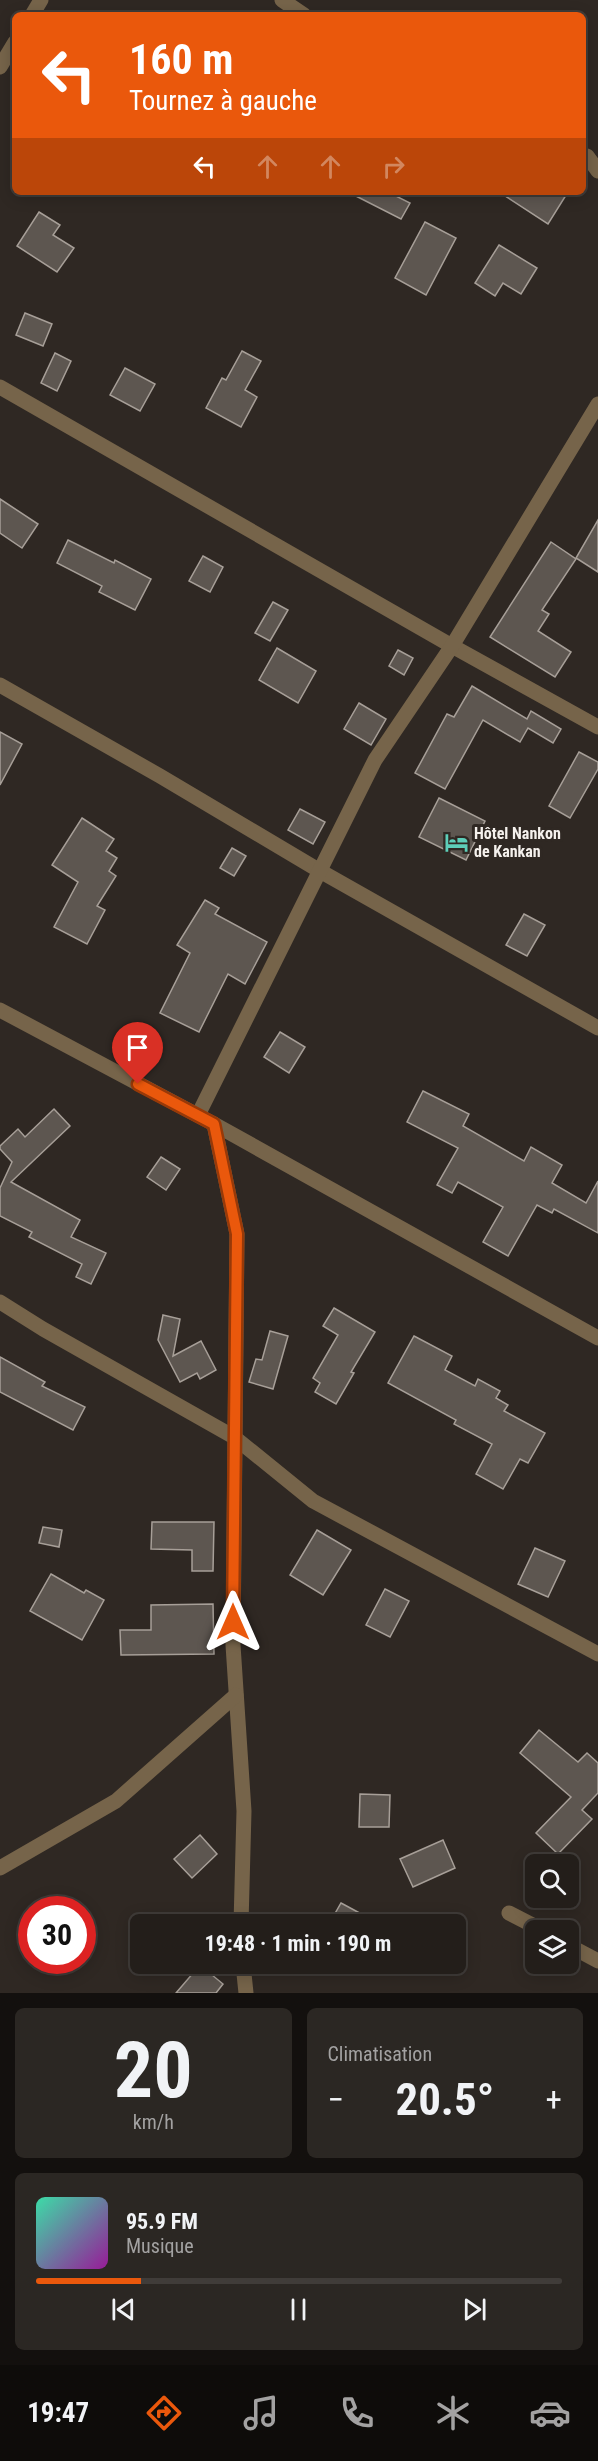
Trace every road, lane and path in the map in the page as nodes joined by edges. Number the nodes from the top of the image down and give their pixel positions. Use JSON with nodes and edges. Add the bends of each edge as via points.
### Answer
{"nodes":[{"id":1,"x":282,"y":0,"type":"edge"},
{"id":2,"x":300,"y":12,"type":"edge"},
{"id":3,"x":12,"y":47,"type":"edge"},
{"id":4,"x":0,"y":67,"type":"edge"},
{"id":5,"x":586,"y":156,"type":"edge"},
{"id":6,"x":598,"y":171,"type":"edge"},
{"id":7,"x":0,"y":387,"type":"edge"},
{"id":8,"x":598,"y":404,"type":"edge"},
{"id":9,"x":593,"y":424,"type":"edge"},
{"id":10,"x":452,"y":646,"type":"junction"},
{"id":11,"x":0,"y":685,"type":"edge"},
{"id":12,"x":598,"y":727,"type":"edge"},
{"id":13,"x":320,"y":871,"type":"junction"},
{"id":14,"x":0,"y":1010,"type":"edge"},
{"id":15,"x":598,"y":1028,"type":"edge"},
{"id":16,"x":198,"y":1115,"type":"junction"},
{"id":17,"x":214,"y":1124,"type":"junction"},
{"id":18,"x":0,"y":1302,"type":"edge"},
{"id":19,"x":598,"y":1338,"type":"edge"},
{"id":20,"x":234,"y":1437,"type":"junction"},
{"id":21,"x":598,"y":1654,"type":"edge"},
{"id":22,"x":236,"y":1695,"type":"junction"},
{"id":23,"x":0,"y":1868,"type":"edge"},
{"id":24,"x":509,"y":1913,"type":"dead end"},
{"id":25,"x":241,"y":1914,"type":"edge"},
{"id":26,"x":525,"y":1921,"type":"edge"},
{"id":27,"x":579,"y":1950,"type":"edge"},
{"id":28,"x":598,"y":1960,"type":"edge"},
{"id":29,"x":244,"y":1974,"type":"edge"},
{"id":30,"x":246,"y":1993,"type":"edge"}],
"edges":[{"from":1,"to":2,"type":"street"},
{"from":3,"to":4,"type":"street"},
{"from":5,"to":6,"type":"street"},
{"from":7,"to":10,"type":"street"},
{"from":8,"to":9,"type":"street"},
{"from":9,"to":10,"type":"street"},
{"from":10,"to":12,"type":"street"},
{"from":10,"to":13,"type":"street","via":[[375,760]]},
{"from":11,"to":13,"type":"street"},
{"from":13,"to":15,"type":"street"},
{"from":13,"to":16,"type":"street"},
{"from":14,"to":16,"type":"street"},
{"from":16,"to":17,"type":"street"},
{"from":17,"to":19,"type":"street"},
{"from":17,"to":20,"type":"street","via":[[237,1234]]},
{"from":18,"to":20,"type":"street"},
{"from":20,"to":21,"type":"street","via":[[313,1501]]},
{"from":20,"to":22,"type":"street"},
{"from":22,"to":23,"type":"street","via":[[116,1801]]},
{"from":22,"to":25,"type":"street","via":[[244,1811]]},
{"from":24,"to":26,"type":"street"},
{"from":27,"to":28,"type":"street"},
{"from":29,"to":30,"type":"street"}]}
